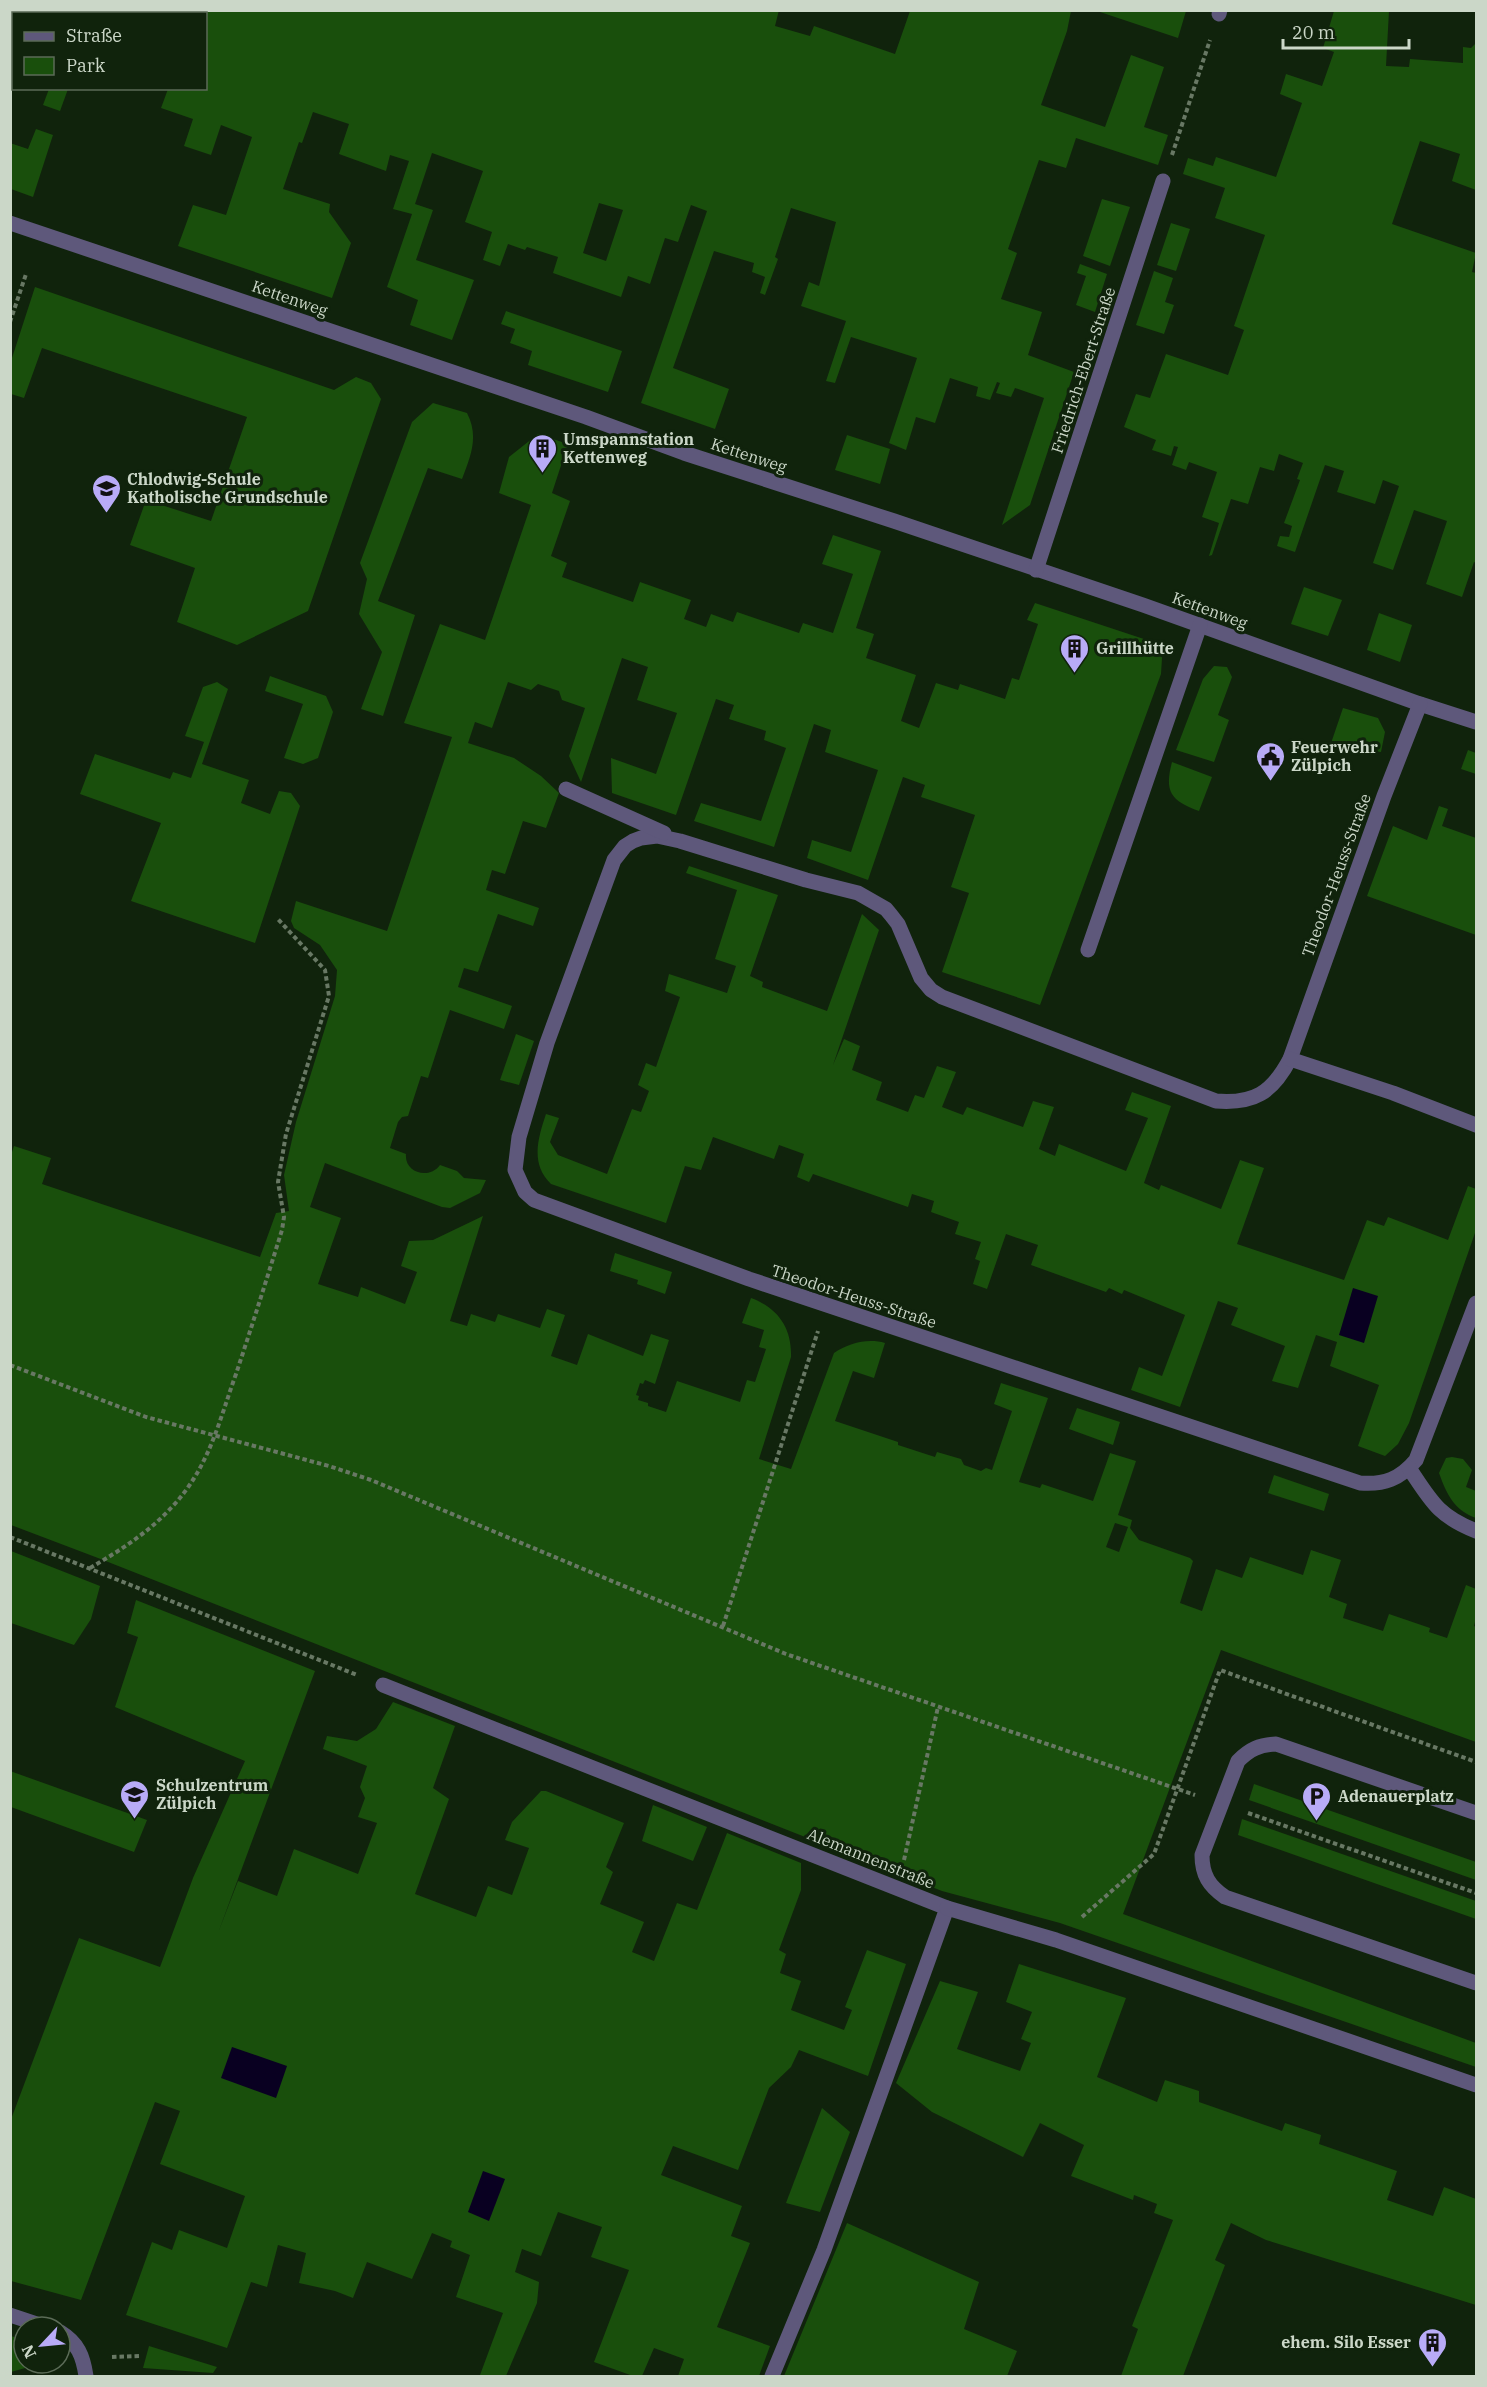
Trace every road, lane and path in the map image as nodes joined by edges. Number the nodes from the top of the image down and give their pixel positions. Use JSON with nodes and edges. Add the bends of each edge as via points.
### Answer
{"nodes":[{"id":1,"x":1220,"y":12,"type":"edge"},
{"id":2,"x":1163,"y":182,"type":"joint"},
{"id":3,"x":10,"y":223,"type":"edge"},
{"id":4,"x":26,"y":274,"type":"dead end"},
{"id":5,"x":10,"y":322,"type":"edge"},
{"id":6,"x":1036,"y":570,"type":"junction"},
{"id":7,"x":1200,"y":625,"type":"junction"},
{"id":8,"x":1420,"y":705,"type":"junction"},
{"id":9,"x":1476,"y":722,"type":"edge"},
{"id":10,"x":566,"y":789,"type":"dead end"},
{"id":11,"x":680,"y":841,"type":"junction"},
{"id":12,"x":277,"y":918,"type":"dead end"},
{"id":13,"x":1088,"y":950,"type":"dead end"},
{"id":14,"x":1290,"y":1059,"type":"junction"},
{"id":15,"x":1476,"y":1125,"type":"edge"},
{"id":16,"x":1476,"y":1303,"type":"edge"},
{"id":17,"x":826,"y":1305,"type":"junction"},
{"id":18,"x":10,"y":1365,"type":"edge"},
{"id":19,"x":216,"y":1437,"type":"junction"},
{"id":20,"x":1409,"y":1468,"type":"junction"},
{"id":21,"x":1476,"y":1531,"type":"edge"},
{"id":22,"x":10,"y":1538,"type":"edge"},
{"id":23,"x":90,"y":1568,"type":"junction"},
{"id":24,"x":723,"y":1626,"type":"junction"},
{"id":25,"x":383,"y":1685,"type":"joint"},
{"id":26,"x":938,"y":1707,"type":"junction"},
{"id":27,"x":1476,"y":1762,"type":"edge"},
{"id":28,"x":1176,"y":1788,"type":"junction"},
{"id":29,"x":1220,"y":1803,"type":"junction"},
{"id":30,"x":1476,"y":1813,"type":"edge"},
{"id":31,"x":898,"y":1887,"type":"junction"},
{"id":32,"x":1476,"y":1893,"type":"edge"},
{"id":33,"x":947,"y":1908,"type":"junction"},
{"id":34,"x":1056,"y":1940,"type":"junction"},
{"id":35,"x":1476,"y":1983,"type":"edge"},
{"id":36,"x":1476,"y":2085,"type":"edge"},
{"id":37,"x":72,"y":2341,"type":"edge"},
{"id":38,"x":86,"y":2376,"type":"edge"},
{"id":39,"x":772,"y":2376,"type":"edge"}],
"edges":[{"from":1,"to":2,"type":"path"},
{"from":2,"to":6,"type":"street","name":"Friedrich-Ebert-Straße"},
{"from":3,"to":6,"type":"street","name":"Kettenweg"},
{"from":4,"to":5,"type":"path"},
{"from":6,"to":7,"type":"street","name":"Kettenweg"},
{"from":7,"to":8,"type":"street","name":"Kettenweg"},
{"from":7,"to":13,"type":"street"},
{"from":8,"to":9,"type":"street","name":"Kettenweg"},
{"from":8,"to":14,"type":"street","name":"Theodor-Heuss-Straße"},
{"from":10,"to":11,"type":"street","name":"Theodor-Heuss-Straße"},
{"from":11,"to":14,"type":"street","name":"Theodor-Heuss-Straße","via":[[858,893],[891,915],[921,978],[942,997],[1216,1101],[1247,1101],[1260,1095],[1276,1082]]},
{"from":11,"to":17,"type":"street","name":"Theodor-Heuss-Straße","via":[[657,836],[641,838],[625,846],[614,860],[548,1043],[519,1137],[515,1170],[525,1192],[534,1200]]},
{"from":12,"to":19,"type":"path","via":[[325,970],[329,996],[286,1134],[278,1182],[284,1217],[282,1230]]},
{"from":14,"to":15,"type":"street"},
{"from":16,"to":20,"type":"street","name":"Theodor-Heuss-Straße","via":[[1420,1452]]},
{"from":17,"to":20,"type":"street","name":"Theodor-Heuss-Straße","via":[[1346,1480],[1386,1483]]},
{"from":17,"to":24,"type":"path"},
{"from":18,"to":19,"type":"path","via":[[146,1417]]},
{"from":19,"to":23,"type":"path","via":[[206,1461],[173,1507],[135,1540]]},
{"from":19,"to":24,"type":"path","via":[[380,1483]]},
{"from":20,"to":21,"type":"street","via":[[1443,1514]]},
{"from":22,"to":23,"type":"path"},
{"from":23,"to":25,"type":"path"},
{"from":24,"to":26,"type":"path","via":[[786,1654]]},
{"from":25,"to":31,"type":"street","name":"Alemannenstraße"},
{"from":26,"to":28,"type":"path"},
{"from":26,"to":31,"type":"path"},
{"from":27,"to":28,"type":"path","via":[[1220,1670]]},
{"from":28,"to":29,"type":"path"},
{"from":28,"to":34,"type":"path","via":[[1154,1854]]},
{"from":29,"to":30,"type":"street","via":[[1238,1761],[1259,1745],[1276,1744]]},
{"from":29,"to":32,"type":"path"},
{"from":29,"to":35,"type":"street","via":[[1202,1855],[1202,1868],[1210,1887],[1225,1898]]},
{"from":31,"to":33,"type":"street","name":"Alemannenstraße"},
{"from":33,"to":34,"type":"street"},
{"from":33,"to":39,"type":"street","name":"Alemannenstraße","via":[[824,2250]]},
{"from":34,"to":36,"type":"street"},
{"from":37,"to":38,"type":"street","via":[[79,2349]]}]}
